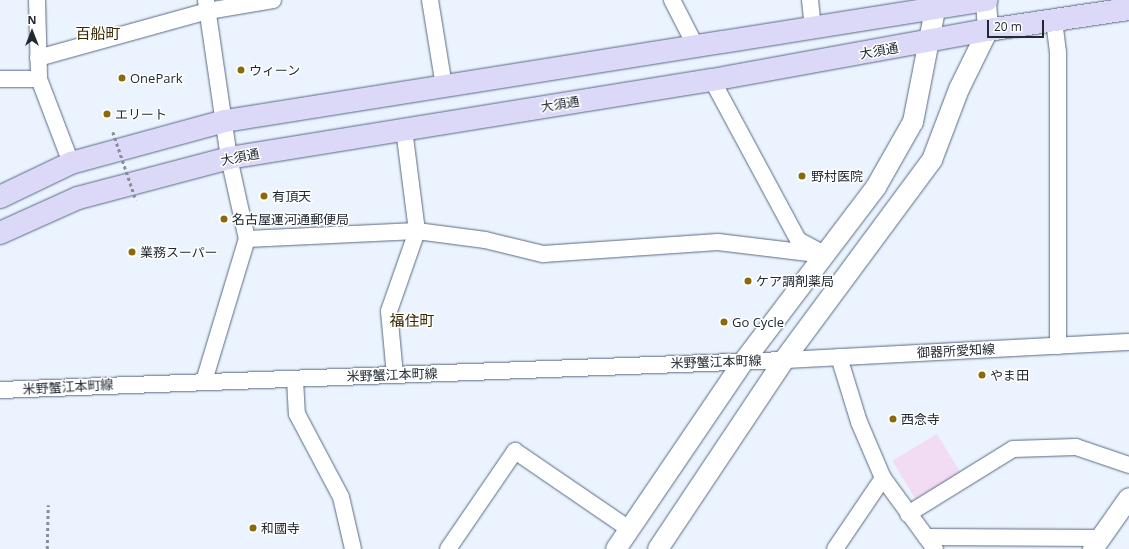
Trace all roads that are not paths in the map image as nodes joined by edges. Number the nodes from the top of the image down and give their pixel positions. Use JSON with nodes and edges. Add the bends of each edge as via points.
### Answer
{"nodes":[{"id":1,"x":37,"y":0,"type":"edge"},
{"id":2,"x":273,"y":0,"type":"edge"},
{"id":3,"x":430,"y":0,"type":"edge"},
{"id":4,"x":672,"y":0,"type":"edge"},
{"id":5,"x":810,"y":0,"type":"edge"},
{"id":6,"x":986,"y":0,"type":"edge"},
{"id":7,"x":937,"y":4,"type":"edge"},
{"id":8,"x":207,"y":6,"type":"edge"},
{"id":9,"x":1129,"y":8,"type":"edge"},
{"id":10,"x":1054,"y":20,"type":"junction"},
{"id":11,"x":813,"y":27,"type":"junction"},
{"id":12,"x":988,"y":30,"type":"junction"},
{"id":13,"x":930,"y":42,"type":"junction"},
{"id":14,"x":696,"y":47,"type":"junction"},
{"id":15,"x":38,"y":58,"type":"junction"},
{"id":16,"x":0,"y":79,"type":"edge"},
{"id":17,"x":39,"y":79,"type":"junction"},
{"id":18,"x":712,"y":80,"type":"junction"},
{"id":19,"x":444,"y":86,"type":"junction"},
{"id":20,"x":224,"y":122,"type":"junction"},
{"id":21,"x":404,"y":130,"type":"junction"},
{"id":22,"x":229,"y":158,"type":"junction"},
{"id":23,"x":70,"y":163,"type":"junction"},
{"id":24,"x":0,"y":197,"type":"edge"},
{"id":25,"x":417,"y":231,"type":"junction"},
{"id":26,"x":0,"y":233,"type":"edge"},
{"id":27,"x":247,"y":238,"type":"junction"},
{"id":28,"x":825,"y":255,"type":"junction"},
{"id":29,"x":1129,"y":342,"type":"edge"},
{"id":30,"x":1058,"y":346,"type":"junction"},
{"id":31,"x":839,"y":356,"type":"junction"},
{"id":32,"x":784,"y":360,"type":"junction"},
{"id":33,"x":744,"y":361,"type":"junction"},
{"id":34,"x":395,"y":375,"type":"junction"},
{"id":35,"x":295,"y":378,"type":"junction"},
{"id":36,"x":204,"y":381,"type":"junction"},
{"id":37,"x":0,"y":390,"type":"edge"},
{"id":38,"x":1129,"y":465,"type":"edge"},
{"id":39,"x":883,"y":478,"type":"junction"},
{"id":40,"x":1129,"y":498,"type":"edge"},
{"id":41,"x":908,"y":514,"type":"junction"},
{"id":42,"x":629,"y":529,"type":"junction"},
{"id":43,"x":931,"y":543,"type":"edge"},
{"id":44,"x":1096,"y":543,"type":"edge"},
{"id":45,"x":353,"y":549,"type":"edge"},
{"id":46,"x":448,"y":549,"type":"edge"},
{"id":47,"x":616,"y":549,"type":"edge"},
{"id":48,"x":659,"y":549,"type":"edge"},
{"id":49,"x":836,"y":549,"type":"edge"}],
"edges":[{"from":1,"to":15,"type":"street"},
{"from":2,"to":8,"type":"street"},
{"from":3,"to":19,"type":"street"},
{"from":4,"to":14,"type":"street"},
{"from":5,"to":11,"type":"street"},
{"from":6,"to":7,"type":"main road"},
{"from":6,"to":12,"type":"street"},
{"from":7,"to":11,"type":"main road"},
{"from":7,"to":13,"type":"street"},
{"from":8,"to":15,"type":"street"},
{"from":8,"to":20,"type":"street"},
{"from":9,"to":10,"type":"main road","name":"大須通"},
{"from":10,"to":12,"type":"main road","name":"大須通"},
{"from":10,"to":30,"type":"street","via":[[1058,52]]},
{"from":11,"to":14,"type":"main road"},
{"from":12,"to":13,"type":"main road","name":"大須通"},
{"from":12,"to":32,"type":"street","via":[[959,89],[932,160]]},
{"from":13,"to":18,"type":"main road","name":"大須通"},
{"from":13,"to":28,"type":"street","via":[[913,122],[876,187]]},
{"from":14,"to":19,"type":"main road"},
{"from":15,"to":17,"type":"street"},
{"from":16,"to":17,"type":"street"},
{"from":17,"to":23,"type":"street"},
{"from":18,"to":21,"type":"main road","name":"大須通"},
{"from":18,"to":28,"type":"street","via":[[798,240]]},
{"from":19,"to":20,"type":"main road"},
{"from":20,"to":22,"type":"street"},
{"from":20,"to":23,"type":"main road"},
{"from":21,"to":22,"type":"main road","name":"大須通"},
{"from":21,"to":25,"type":"street"},
{"from":22,"to":26,"type":"main road","name":"大須通","via":[[78,198]]},
{"from":22,"to":27,"type":"street"},
{"from":23,"to":24,"type":"main road"},
{"from":25,"to":27,"type":"street"},
{"from":25,"to":28,"type":"street","via":[[485,240],[543,254],[718,242]]},
{"from":25,"to":34,"type":"street","via":[[389,311]]},
{"from":27,"to":36,"type":"street"},
{"from":28,"to":33,"type":"street"},
{"from":29,"to":30,"type":"street","name":"御器所愛知線"},
{"from":30,"to":31,"type":"street","name":"御器所愛知線"},
{"from":31,"to":32,"type":"street","name":"御器所愛知線"},
{"from":31,"to":39,"type":"street","via":[[859,422]]},
{"from":32,"to":33,"type":"street","name":"米野蟹江本町線"},
{"from":32,"to":48,"type":"street"},
{"from":33,"to":34,"type":"street","name":"米野蟹江本町線"},
{"from":33,"to":42,"type":"street"},
{"from":34,"to":35,"type":"street","name":"米野蟹江本町線"},
{"from":35,"to":36,"type":"street","name":"米野蟹江本町線"},
{"from":35,"to":45,"type":"street","via":[[297,414],[341,497]]},
{"from":36,"to":37,"type":"street","name":"米野蟹江本町線"},
{"from":38,"to":41,"type":"street","via":[[1076,447],[1013,449]]},
{"from":39,"to":41,"type":"street"},
{"from":39,"to":49,"type":"street"},
{"from":40,"to":44,"type":"street"},
{"from":41,"to":43,"type":"street"},
{"from":42,"to":46,"type":"street","via":[[515,451]]},
{"from":42,"to":47,"type":"street"},
{"from":43,"to":44,"type":"street"}]}
